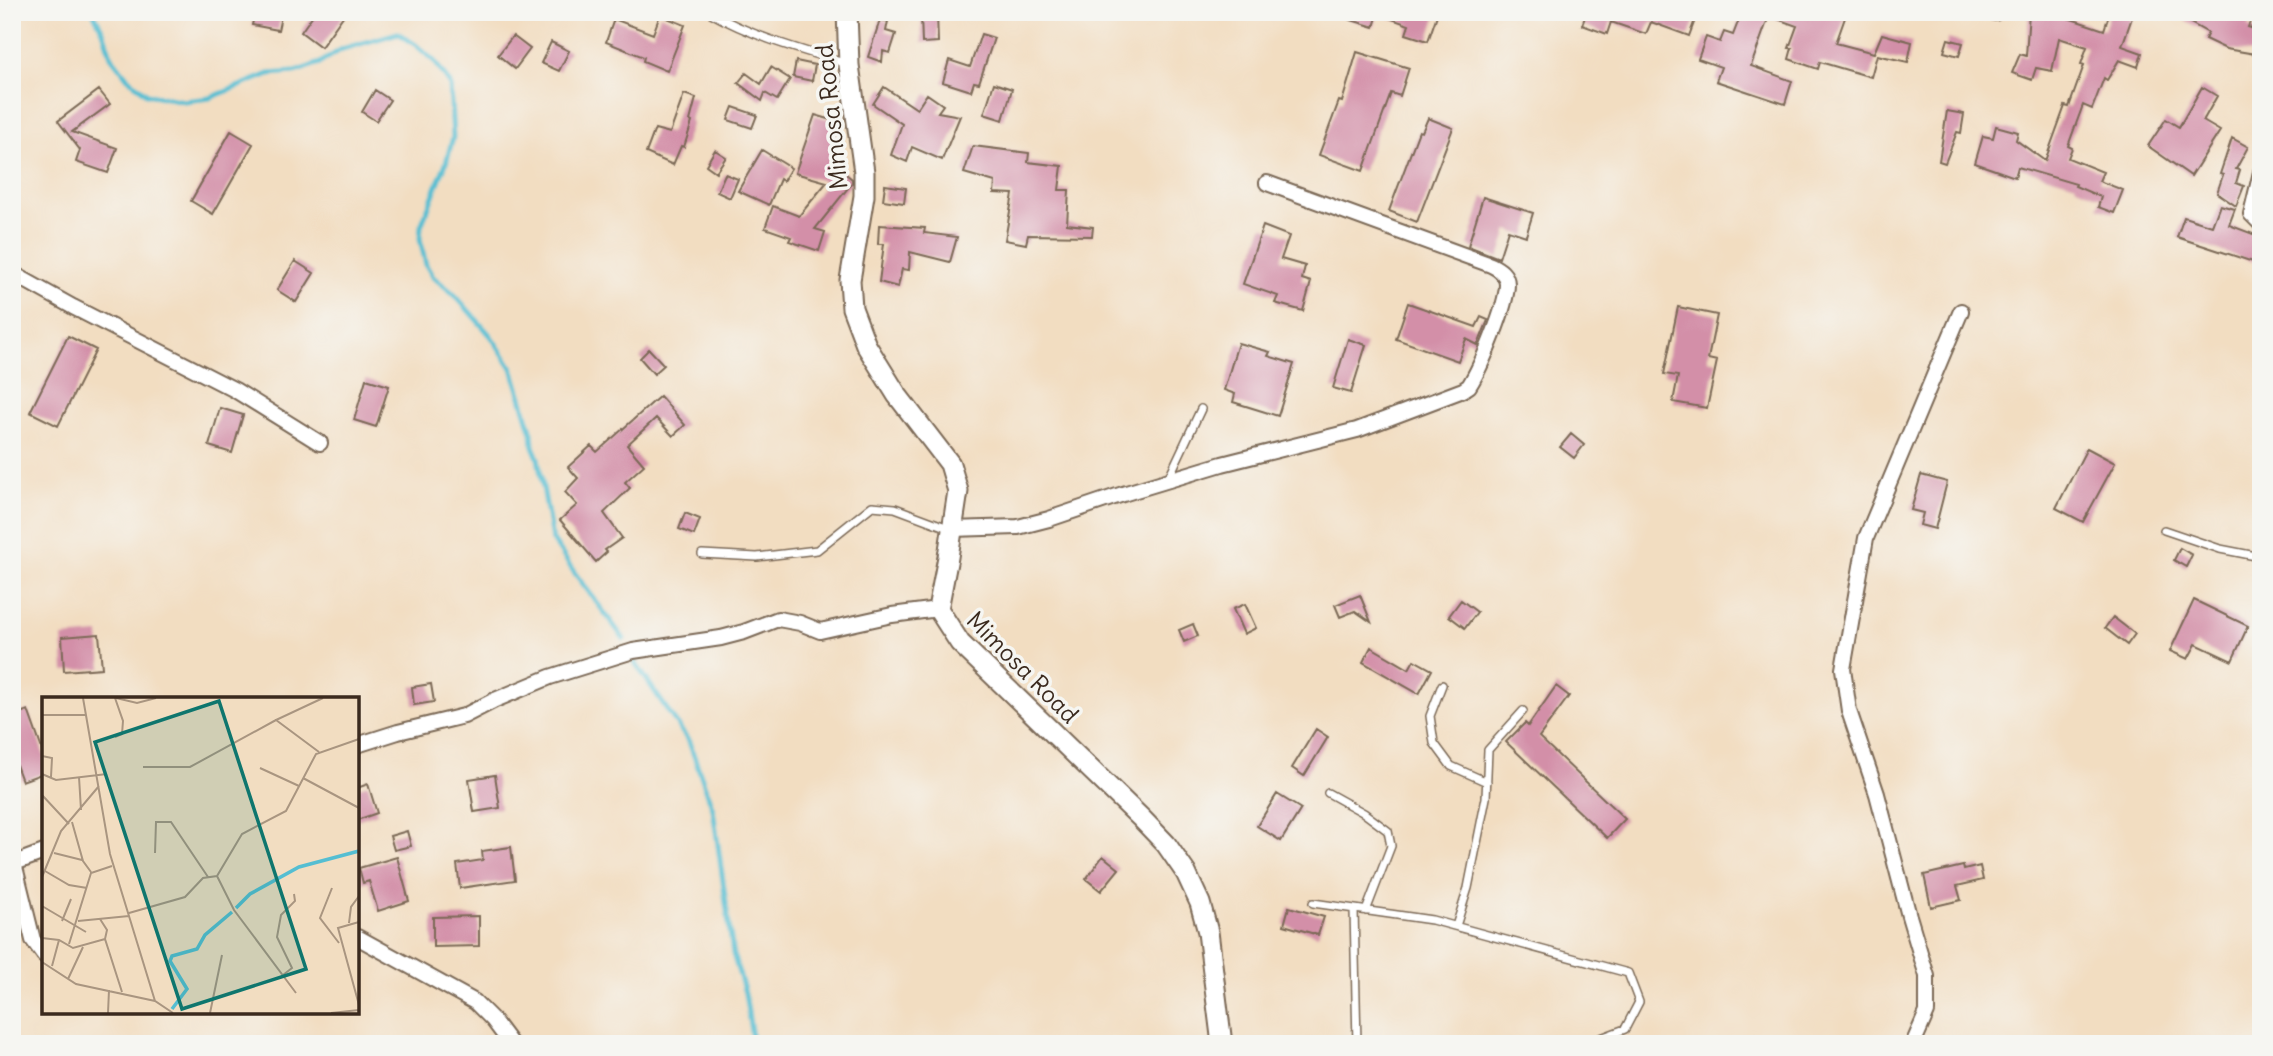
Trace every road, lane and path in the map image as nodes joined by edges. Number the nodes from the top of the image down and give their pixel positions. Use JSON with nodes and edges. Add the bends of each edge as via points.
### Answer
{"nodes":[{"id":1,"x":709,"y":12,"type":"edge"},
{"id":2,"x":846,"y":12,"type":"edge"},
{"id":3,"x":849,"y":65,"type":"junction"},
{"id":4,"x":2261,"y":172,"type":"edge"},
{"id":5,"x":1267,"y":183,"type":"dead end"},
{"id":6,"x":2261,"y":223,"type":"edge"},
{"id":7,"x":12,"y":273,"type":"edge"},
{"id":8,"x":1961,"y":311,"type":"dead end"},
{"id":9,"x":1201,"y":409,"type":"dead end"},
{"id":10,"x":320,"y":443,"type":"dead end"},
{"id":11,"x":1168,"y":480,"type":"junction"},
{"id":12,"x":951,"y":529,"type":"junction"},
{"id":13,"x":2164,"y":530,"type":"dead end"},
{"id":14,"x":702,"y":554,"type":"dead end"},
{"id":15,"x":2261,"y":557,"type":"edge"},
{"id":16,"x":938,"y":609,"type":"junction"},
{"id":17,"x":1442,"y":685,"type":"dead end"},
{"id":18,"x":1523,"y":711,"type":"dead end"},
{"id":19,"x":359,"y":744,"type":"edge"},
{"id":20,"x":1487,"y":782,"type":"junction"},
{"id":21,"x":1328,"y":793,"type":"dead end"},
{"id":22,"x":42,"y":853,"type":"edge"},
{"id":23,"x":13,"y":864,"type":"edge"},
{"id":24,"x":1313,"y":903,"type":"dead end"},
{"id":25,"x":1354,"y":909,"type":"junction"},
{"id":26,"x":1366,"y":911,"type":"junction"},
{"id":27,"x":1455,"y":926,"type":"junction"},
{"id":28,"x":359,"y":938,"type":"edge"},
{"id":29,"x":42,"y":952,"type":"edge"},
{"id":30,"x":511,"y":1044,"type":"edge"},
{"id":31,"x":1222,"y":1044,"type":"edge"},
{"id":32,"x":1357,"y":1044,"type":"edge"},
{"id":33,"x":1585,"y":1044,"type":"edge"},
{"id":34,"x":1913,"y":1044,"type":"edge"}],
"edges":[{"from":1,"to":3,"type":"lane","via":[[764,38]]},
{"from":2,"to":3,"type":"street","name":"Mimosa Road"},
{"from":3,"to":12,"type":"street","name":"Mimosa Road","via":[[864,172],[850,280],[852,309],[866,345],[897,395],[950,464],[958,491]]},
{"from":4,"to":6,"type":"street","via":[[2251,214]]},
{"from":5,"to":11,"type":"street","via":[[1503,271],[1508,282],[1500,312],[1473,379],[1463,390],[1357,430]]},
{"from":7,"to":10,"type":"street","via":[[234,390]]},
{"from":8,"to":34,"type":"street","via":[[1866,538],[1843,669],[1849,711],[1927,976],[1927,1012]]},
{"from":9,"to":11,"type":"lane"},
{"from":11,"to":12,"type":"street","via":[[1018,527]]},
{"from":12,"to":14,"type":"lane","via":[[895,508],[872,506],[817,550],[757,557]]},
{"from":12,"to":16,"type":"street","name":"Mimosa Road"},
{"from":13,"to":15,"type":"lane"},
{"from":16,"to":19,"type":"street","via":[[820,631],[778,619],[721,638],[633,651],[550,677],[464,716]]},
{"from":16,"to":31,"type":"street","name":"Mimosa Road","via":[[960,643],[1141,818],[1186,873],[1208,932]]},
{"from":17,"to":20,"type":"lane","via":[[1430,716],[1434,743],[1451,766]]},
{"from":18,"to":20,"type":"lane","via":[[1488,750]]},
{"from":20,"to":27,"type":"lane","via":[[1468,888]]},
{"from":21,"to":26,"type":"lane","via":[[1388,831],[1391,846]]},
{"from":22,"to":23,"type":"street"},
{"from":23,"to":29,"type":"street","via":[[33,940]]},
{"from":24,"to":25,"type":"lane"},
{"from":25,"to":26,"type":"lane"},
{"from":25,"to":32,"type":"lane"},
{"from":26,"to":27,"type":"lane"},
{"from":27,"to":33,"type":"lane","via":[[1628,973],[1639,1002],[1625,1029]]},
{"from":28,"to":30,"type":"street","via":[[475,1002]]}]}
